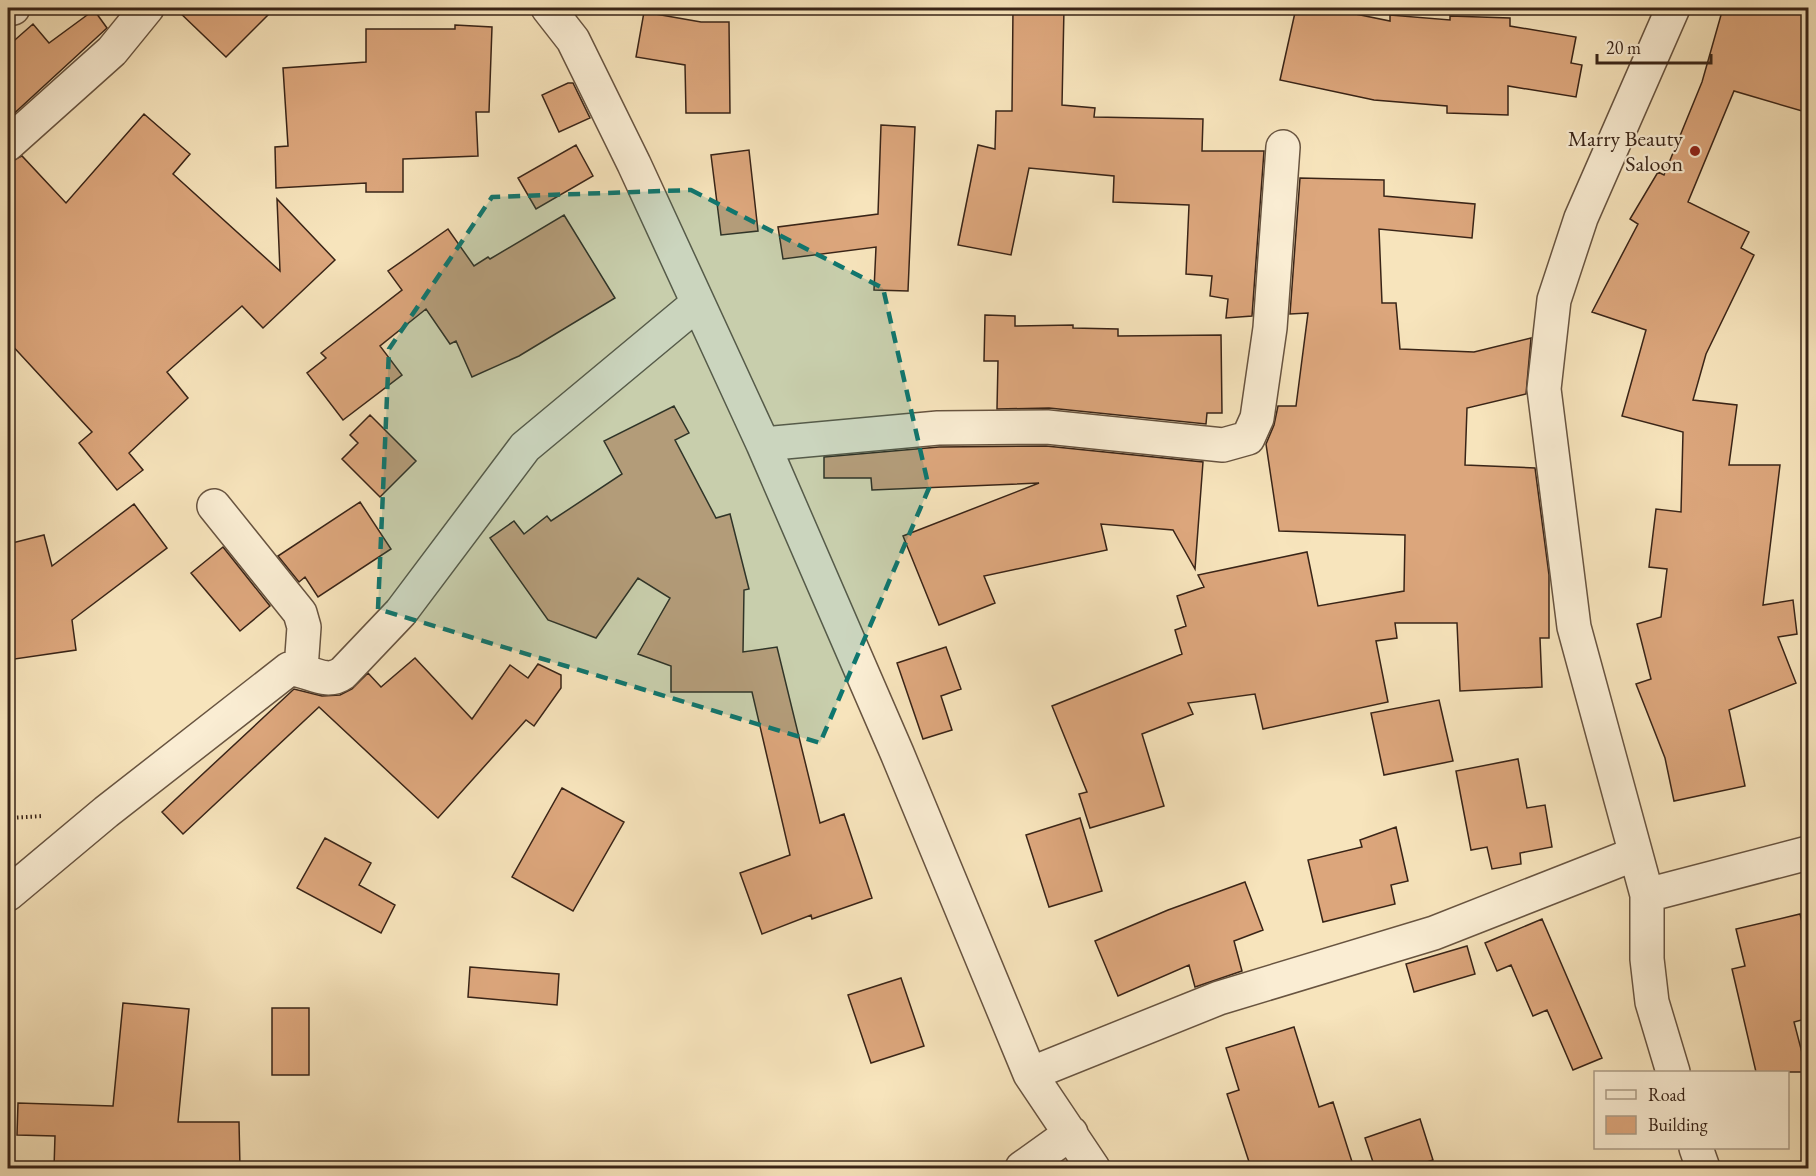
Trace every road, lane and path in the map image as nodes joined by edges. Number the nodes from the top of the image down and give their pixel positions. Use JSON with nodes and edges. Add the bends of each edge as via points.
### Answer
{"nodes":[{"id":1,"x":13,"y":8,"type":"edge"},
{"id":2,"x":147,"y":8,"type":"edge"},
{"id":3,"x":548,"y":8,"type":"edge"},
{"id":4,"x":569,"y":8,"type":"edge"},
{"id":5,"x":1673,"y":8,"type":"edge"},
{"id":6,"x":8,"y":9,"type":"edge"},
{"id":7,"x":573,"y":40,"type":"junction"},
{"id":8,"x":8,"y":144,"type":"edge"},
{"id":9,"x":1283,"y":147,"type":"dead end"},
{"id":10,"x":698,"y":303,"type":"junction"},
{"id":11,"x":763,"y":444,"type":"junction"},
{"id":12,"x":214,"y":506,"type":"dead end"},
{"id":13,"x":301,"y":669,"type":"junction"},
{"id":14,"x":1809,"y":853,"type":"edge"},
{"id":15,"x":1635,"y":854,"type":"junction"},
{"id":16,"x":8,"y":894,"type":"edge"},
{"id":17,"x":1647,"y":895,"type":"junction"},
{"id":18,"x":1672,"y":1071,"type":"edge"},
{"id":19,"x":1030,"y":1074,"type":"junction"},
{"id":20,"x":1071,"y":1133,"type":"junction"},
{"id":21,"x":1696,"y":1149,"type":"edge"},
{"id":22,"x":1022,"y":1168,"type":"edge"},
{"id":23,"x":1093,"y":1168,"type":"edge"},
{"id":24,"x":1703,"y":1168,"type":"edge"}],
"edges":[{"from":1,"to":6,"type":"street"},
{"from":2,"to":8,"type":"street","via":[[112,51]]},
{"from":3,"to":7,"type":"street"},
{"from":4,"to":7,"type":"street"},
{"from":5,"to":15,"type":"street","via":[[1577,228],[1554,300],[1544,389],[1575,627]]},
{"from":7,"to":10,"type":"street"},
{"from":9,"to":11,"type":"street","via":[[1270,328],[1257,418],[1248,438],[1224,445],[1047,427],[959,428]]},
{"from":10,"to":11,"type":"street"},
{"from":10,"to":13,"type":"street","via":[[525,447],[401,612],[344,673],[326,679]]},
{"from":11,"to":19,"type":"street"},
{"from":12,"to":13,"type":"street","via":[[300,613],[304,627]]},
{"from":13,"to":16,"type":"street","via":[[289,669],[278,677]]},
{"from":14,"to":17,"type":"street"},
{"from":15,"to":17,"type":"street"},
{"from":15,"to":19,"type":"street","via":[[1434,933],[1219,998]]},
{"from":17,"to":18,"type":"street","via":[[1652,1002]]},
{"from":19,"to":20,"type":"street"},
{"from":20,"to":22,"type":"street"},
{"from":20,"to":23,"type":"street"},
{"from":21,"to":24,"type":"street"}]}
